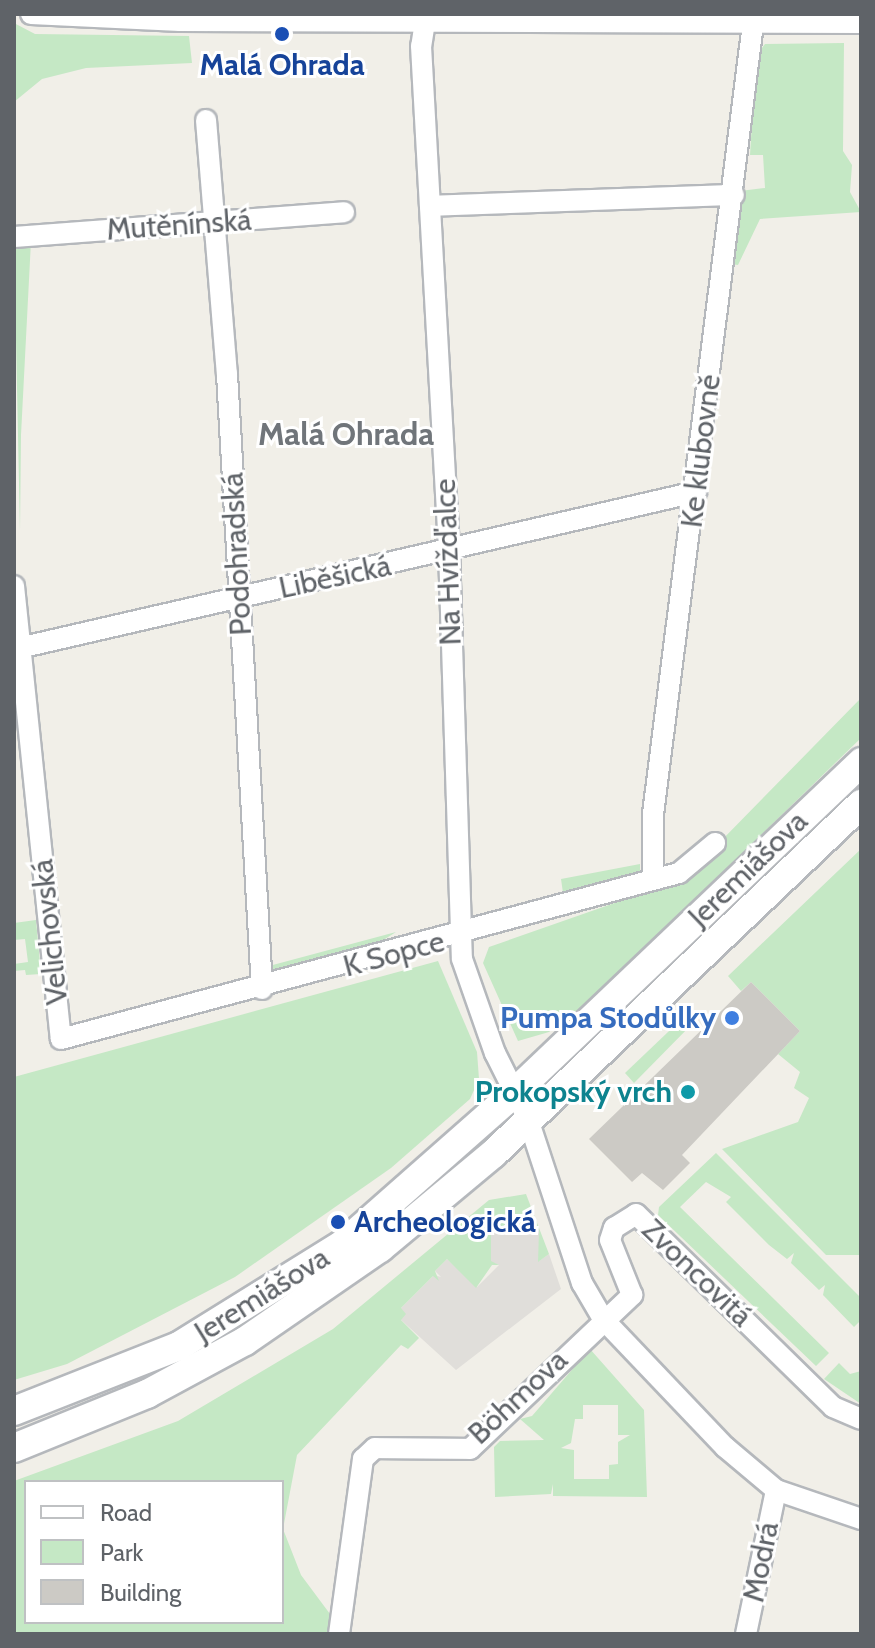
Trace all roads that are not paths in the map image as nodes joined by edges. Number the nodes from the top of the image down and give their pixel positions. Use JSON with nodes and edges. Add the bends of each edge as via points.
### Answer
{"nodes":[{"id":1,"x":31,"y":14,"type":"edge"},
{"id":2,"x":176,"y":17,"type":"edge"},
{"id":3,"x":680,"y":18,"type":"edge"},
{"id":4,"x":425,"y":22,"type":"junction"},
{"id":5,"x":753,"y":23,"type":"junction"},
{"id":6,"x":861,"y":23,"type":"edge"},
{"id":7,"x":206,"y":120,"type":"dead end"},
{"id":8,"x":734,"y":195,"type":"junction"},
{"id":9,"x":430,"y":206,"type":"junction"},
{"id":10,"x":344,"y":212,"type":"dead end"},
{"id":11,"x":215,"y":223,"type":"junction"},
{"id":12,"x":14,"y":237,"type":"edge"},
{"id":13,"x":696,"y":492,"type":"junction"},
{"id":14,"x":449,"y":549,"type":"junction"},
{"id":15,"x":14,"y":586,"type":"edge"},
{"id":16,"x":240,"y":597,"type":"junction"},
{"id":17,"x":19,"y":648,"type":"junction"},
{"id":18,"x":861,"y":762,"type":"edge"},
{"id":19,"x":861,"y":804,"type":"edge"},
{"id":20,"x":715,"y":843,"type":"dead end"},
{"id":21,"x":653,"y":879,"type":"junction"},
{"id":22,"x":462,"y":935,"type":"junction"},
{"id":23,"x":262,"y":989,"type":"junction"},
{"id":24,"x":61,"y":1039,"type":"joint"},
{"id":25,"x":514,"y":1093,"type":"junction"},
{"id":26,"x":528,"y":1119,"type":"junction"},
{"id":27,"x":603,"y":1319,"type":"junction"},
{"id":28,"x":14,"y":1411,"type":"edge"},
{"id":29,"x":861,"y":1419,"type":"edge"},
{"id":30,"x":14,"y":1448,"type":"edge"},
{"id":31,"x":776,"y":1490,"type":"junction"},
{"id":32,"x":861,"y":1519,"type":"edge"},
{"id":33,"x":339,"y":1634,"type":"edge"},
{"id":34,"x":746,"y":1634,"type":"edge"}],
"edges":[{"from":1,"to":2,"type":"street"},
{"from":2,"to":4,"type":"street"},
{"from":3,"to":4,"type":"street"},
{"from":3,"to":5,"type":"street"},
{"from":4,"to":9,"type":"street","name":"Na Hvížďalce"},
{"from":5,"to":6,"type":"street"},
{"from":5,"to":8,"type":"street","name":"Ke klubovně"},
{"from":7,"to":11,"type":"street","name":"Podohradská"},
{"from":8,"to":9,"type":"street"},
{"from":8,"to":13,"type":"street","name":"Ke klubovně"},
{"from":9,"to":14,"type":"street","name":"Na Hvížďalce"},
{"from":10,"to":11,"type":"street","name":"Mutěnínská"},
{"from":11,"to":12,"type":"street","name":"Mutěnínská"},
{"from":11,"to":16,"type":"street","name":"Podohradská"},
{"from":13,"to":14,"type":"street","name":"Liběšická"},
{"from":13,"to":21,"type":"street","name":"Ke klubovně","via":[[653,814]]},
{"from":14,"to":16,"type":"street","name":"Liběšická"},
{"from":14,"to":22,"type":"street","name":"Na Hvížďalce"},
{"from":15,"to":17,"type":"street","name":"Velichovská"},
{"from":16,"to":17,"type":"street","name":"Liběšická"},
{"from":16,"to":23,"type":"street","name":"Podohradská"},
{"from":17,"to":24,"type":"street","name":"Velichovská"},
{"from":18,"to":25,"type":"main road","name":"Jeremiášova"},
{"from":19,"to":26,"type":"main road","name":"Jeremiášova"},
{"from":20,"to":21,"type":"street","name":"K Sopce","via":[[679,873]]},
{"from":21,"to":22,"type":"street","name":"K Sopce"},
{"from":22,"to":23,"type":"street","name":"K Sopce"},
{"from":22,"to":25,"type":"street","name":"Na Hvížďalce","via":[[462,959]]},
{"from":23,"to":24,"type":"street","name":"K Sopce"},
{"from":25,"to":26,"type":"street"},
{"from":25,"to":28,"type":"main road","name":"Jeremiášova","via":[[372,1221],[286,1284],[146,1363]]},
{"from":26,"to":27,"type":"street","via":[[582,1283]]},
{"from":26,"to":30,"type":"main road","name":"Jeremiášova","via":[[380,1248],[315,1295],[147,1394]]},
{"from":27,"to":29,"type":"street","name":"Zvoncovitá","via":[[632,1295],[610,1240],[614,1228],[636,1214],[833,1407]]},
{"from":27,"to":31,"type":"street","via":[[725,1447]]},
{"from":27,"to":33,"type":"street","name":"Böhmova","via":[[470,1449],[375,1448],[363,1459]]},
{"from":31,"to":32,"type":"street"},
{"from":31,"to":34,"type":"street","name":"Modrá"}]}
